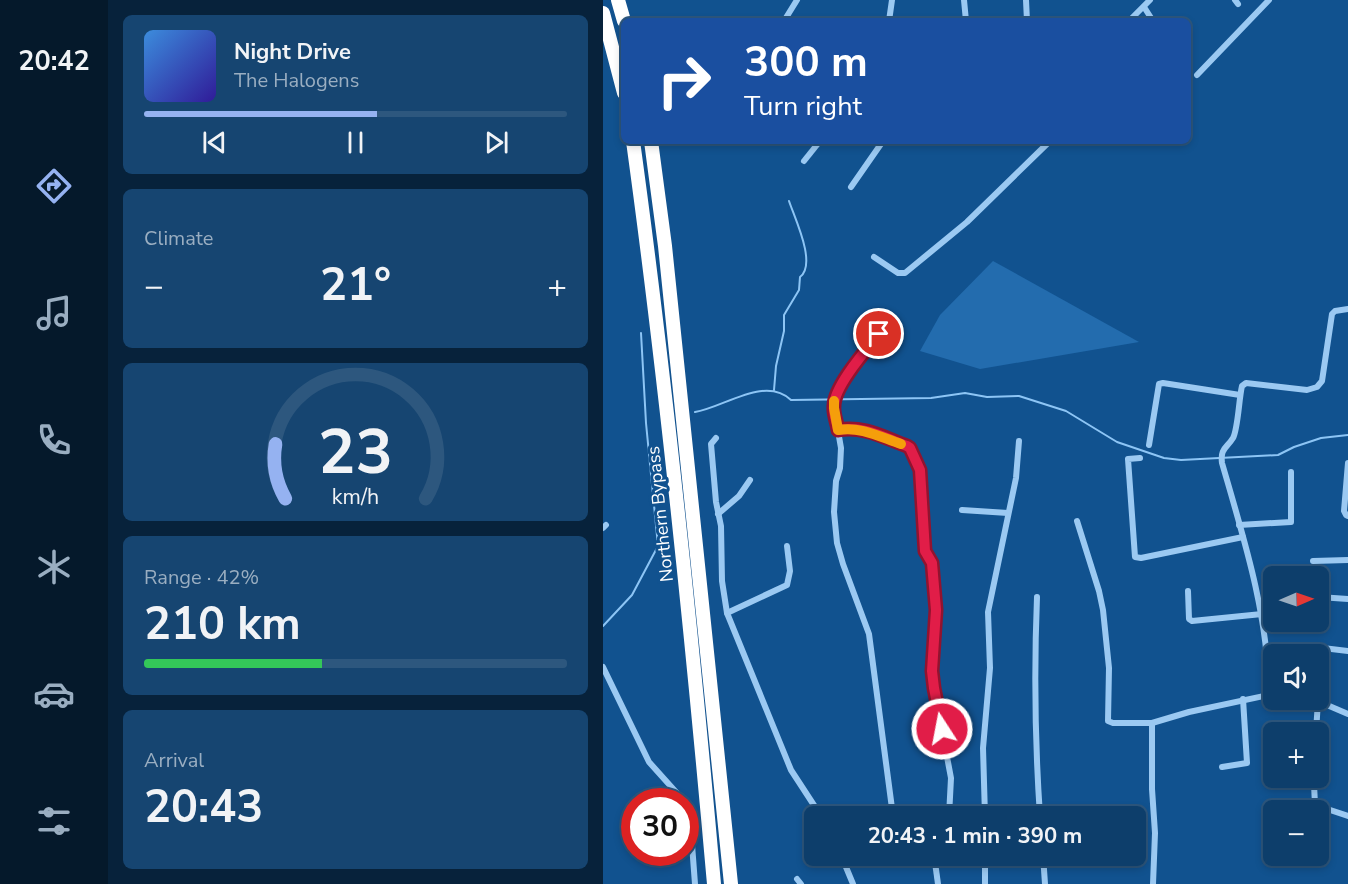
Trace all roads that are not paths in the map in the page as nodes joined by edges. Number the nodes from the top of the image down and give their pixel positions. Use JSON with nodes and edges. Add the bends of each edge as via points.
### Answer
{"nodes":[{"id":1,"x":618,"y":0,"type":"edge"},
{"id":2,"x":797,"y":0,"type":"edge"},
{"id":3,"x":892,"y":0,"type":"edge"},
{"id":4,"x":965,"y":0,"type":"edge"},
{"id":5,"x":1026,"y":0,"type":"edge"},
{"id":6,"x":1150,"y":0,"type":"edge"},
{"id":7,"x":1269,"y":0,"type":"edge"},
{"id":8,"x":1145,"y":7,"type":"junction"},
{"id":9,"x":603,"y":13,"type":"edge"},
{"id":10,"x":623,"y":18,"type":"edge"},
{"id":11,"x":785,"y":18,"type":"edge"},
{"id":12,"x":889,"y":18,"type":"edge"},
{"id":13,"x":966,"y":18,"type":"edge"},
{"id":14,"x":1027,"y":18,"type":"edge"},
{"id":15,"x":1132,"y":18,"type":"edge"},
{"id":16,"x":1151,"y":18,"type":"edge"},
{"id":17,"x":1197,"y":75,"type":"dead end"},
{"id":18,"x":621,"y":82,"type":"edge"},
{"id":19,"x":633,"y":144,"type":"edge"},
{"id":20,"x":651,"y":144,"type":"edge"},
{"id":21,"x":818,"y":144,"type":"edge"},
{"id":22,"x":881,"y":144,"type":"edge"},
{"id":23,"x":1047,"y":144,"type":"edge"},
{"id":24,"x":804,"y":161,"type":"dead end"},
{"id":25,"x":851,"y":187,"type":"dead end"},
{"id":26,"x":874,"y":257,"type":"dead end"},
{"id":27,"x":1348,"y":309,"type":"edge"},
{"id":28,"x":879,"y":334,"type":"dead end"},
{"id":29,"x":1240,"y":395,"type":"junction"},
{"id":30,"x":838,"y":430,"type":"junction"},
{"id":31,"x":715,"y":438,"type":"dead end"},
{"id":32,"x":1019,"y":441,"type":"dead end"},
{"id":33,"x":1149,"y":446,"type":"dead end"},
{"id":34,"x":1140,"y":458,"type":"dead end"},
{"id":35,"x":1348,"y":463,"type":"edge"},
{"id":36,"x":1291,"y":472,"type":"dead end"},
{"id":37,"x":750,"y":480,"type":"dead end"},
{"id":38,"x":962,"y":510,"type":"dead end"},
{"id":39,"x":1008,"y":513,"type":"junction"},
{"id":40,"x":718,"y":514,"type":"junction"},
{"id":41,"x":1348,"y":516,"type":"edge"},
{"id":42,"x":1077,"y":521,"type":"dead end"},
{"id":43,"x":1239,"y":525,"type":"junction"},
{"id":44,"x":1243,"y":537,"type":"junction"},
{"id":45,"x":787,"y":546,"type":"dead end"},
{"id":46,"x":1348,"y":560,"type":"edge"},
{"id":47,"x":1313,"y":561,"type":"dead end"},
{"id":48,"x":1188,"y":591,"type":"dead end"},
{"id":49,"x":1037,"y":597,"type":"dead end"},
{"id":50,"x":1329,"y":598,"type":"edge"},
{"id":51,"x":1348,"y":599,"type":"edge"},
{"id":52,"x":727,"y":613,"type":"junction"},
{"id":53,"x":1262,"y":614,"type":"junction"},
{"id":54,"x":1267,"y":644,"type":"edge"},
{"id":55,"x":1329,"y":649,"type":"edge"},
{"id":56,"x":1348,"y":651,"type":"edge"},
{"id":57,"x":603,"y":667,"type":"edge"},
{"id":58,"x":1263,"y":695,"type":"edge"},
{"id":59,"x":1243,"y":699,"type":"junction"},
{"id":60,"x":1329,"y":706,"type":"edge"},
{"id":61,"x":1348,"y":714,"type":"edge"},
{"id":62,"x":1152,"y":723,"type":"junction"},
{"id":63,"x":1221,"y":767,"type":"dead end"},
{"id":64,"x":672,"y":788,"type":"edge"},
{"id":65,"x":814,"y":806,"type":"edge"},
{"id":66,"x":892,"y":806,"type":"edge"},
{"id":67,"x":950,"y":806,"type":"edge"},
{"id":68,"x":985,"y":806,"type":"edge"},
{"id":69,"x":1040,"y":806,"type":"edge"},
{"id":70,"x":1329,"y":810,"type":"edge"},
{"id":71,"x":1348,"y":816,"type":"edge"},
{"id":72,"x":694,"y":866,"type":"edge"},
{"id":73,"x":846,"y":866,"type":"edge"},
{"id":74,"x":936,"y":866,"type":"edge"},
{"id":75,"x":985,"y":866,"type":"edge"},
{"id":76,"x":1044,"y":866,"type":"edge"},
{"id":77,"x":695,"y":884,"type":"edge"},
{"id":78,"x":714,"y":884,"type":"edge"},
{"id":79,"x":731,"y":884,"type":"edge"},
{"id":80,"x":853,"y":884,"type":"edge"},
{"id":81,"x":938,"y":884,"type":"edge"},
{"id":82,"x":985,"y":884,"type":"edge"},
{"id":83,"x":1045,"y":884,"type":"edge"},
{"id":84,"x":1153,"y":884,"type":"edge"}],
"edges":[{"from":1,"to":10,"type":"highway"},
{"from":2,"to":11,"type":"street"},
{"from":3,"to":12,"type":"street"},
{"from":4,"to":13,"type":"street"},
{"from":5,"to":14,"type":"street"},
{"from":6,"to":8,"type":"street"},
{"from":7,"to":17,"type":"street"},
{"from":8,"to":15,"type":"street"},
{"from":8,"to":16,"type":"street"},
{"from":9,"to":18,"type":"highway"},
{"from":19,"to":78,"type":"highway","name":"Northern Bypass","via":[[666,403]]},
{"from":20,"to":79,"type":"highway","name":"Northern Bypass"},
{"from":21,"to":24,"type":"street"},
{"from":22,"to":25,"type":"street"},
{"from":23,"to":26,"type":"street","via":[[967,222],[905,273],[894,271]]},
{"from":27,"to":29,"type":"street","via":[[1332,314],[1322,381],[1317,387],[1307,390],[1246,383]]},
{"from":28,"to":30,"type":"street","via":[[857,360],[835,400]]},
{"from":29,"to":33,"type":"street","via":[[1159,384]]},
{"from":29,"to":43,"type":"street","via":[[1233,436],[1221,459]]},
{"from":30,"to":66,"type":"street","via":[[841,448],[834,512],[837,543],[869,634]]},
{"from":30,"to":67,"type":"street","via":[[864,430],[907,446],[920,470],[925,551],[932,563],[936,610],[932,671],[951,778]]},
{"from":31,"to":40,"type":"street","via":[[711,444]]},
{"from":32,"to":39,"type":"street"},
{"from":34,"to":44,"type":"street","via":[[1128,459],[1135,557]]},
{"from":35,"to":41,"type":"street","via":[[1344,511]]},
{"from":36,"to":43,"type":"street","via":[[1291,522]]},
{"from":37,"to":40,"type":"street"},
{"from":38,"to":39,"type":"street"},
{"from":39,"to":68,"type":"street","via":[[987,612],[990,668],[983,748]]},
{"from":40,"to":52,"type":"street"},
{"from":42,"to":62,"type":"street","via":[[1103,610],[1109,668],[1108,721]]},
{"from":43,"to":44,"type":"street"},
{"from":44,"to":53,"type":"street"},
{"from":45,"to":52,"type":"street","via":[[787,585]]},
{"from":46,"to":47,"type":"street"},
{"from":48,"to":53,"type":"street","via":[[1192,621]]},
{"from":49,"to":69,"type":"street"},
{"from":50,"to":51,"type":"street"},
{"from":52,"to":65,"type":"street","via":[[791,770]]},
{"from":53,"to":54,"type":"street"},
{"from":55,"to":56,"type":"street"},
{"from":57,"to":64,"type":"street","via":[[649,762]]},
{"from":58,"to":59,"type":"street"},
{"from":59,"to":62,"type":"street"},
{"from":59,"to":63,"type":"street","via":[[1247,763]]},
{"from":60,"to":61,"type":"street"},
{"from":62,"to":84,"type":"street"},
{"from":70,"to":71,"type":"street"},
{"from":72,"to":77,"type":"street"},
{"from":73,"to":80,"type":"street"},
{"from":74,"to":81,"type":"street"},
{"from":75,"to":82,"type":"street"},
{"from":76,"to":83,"type":"street"}]}
